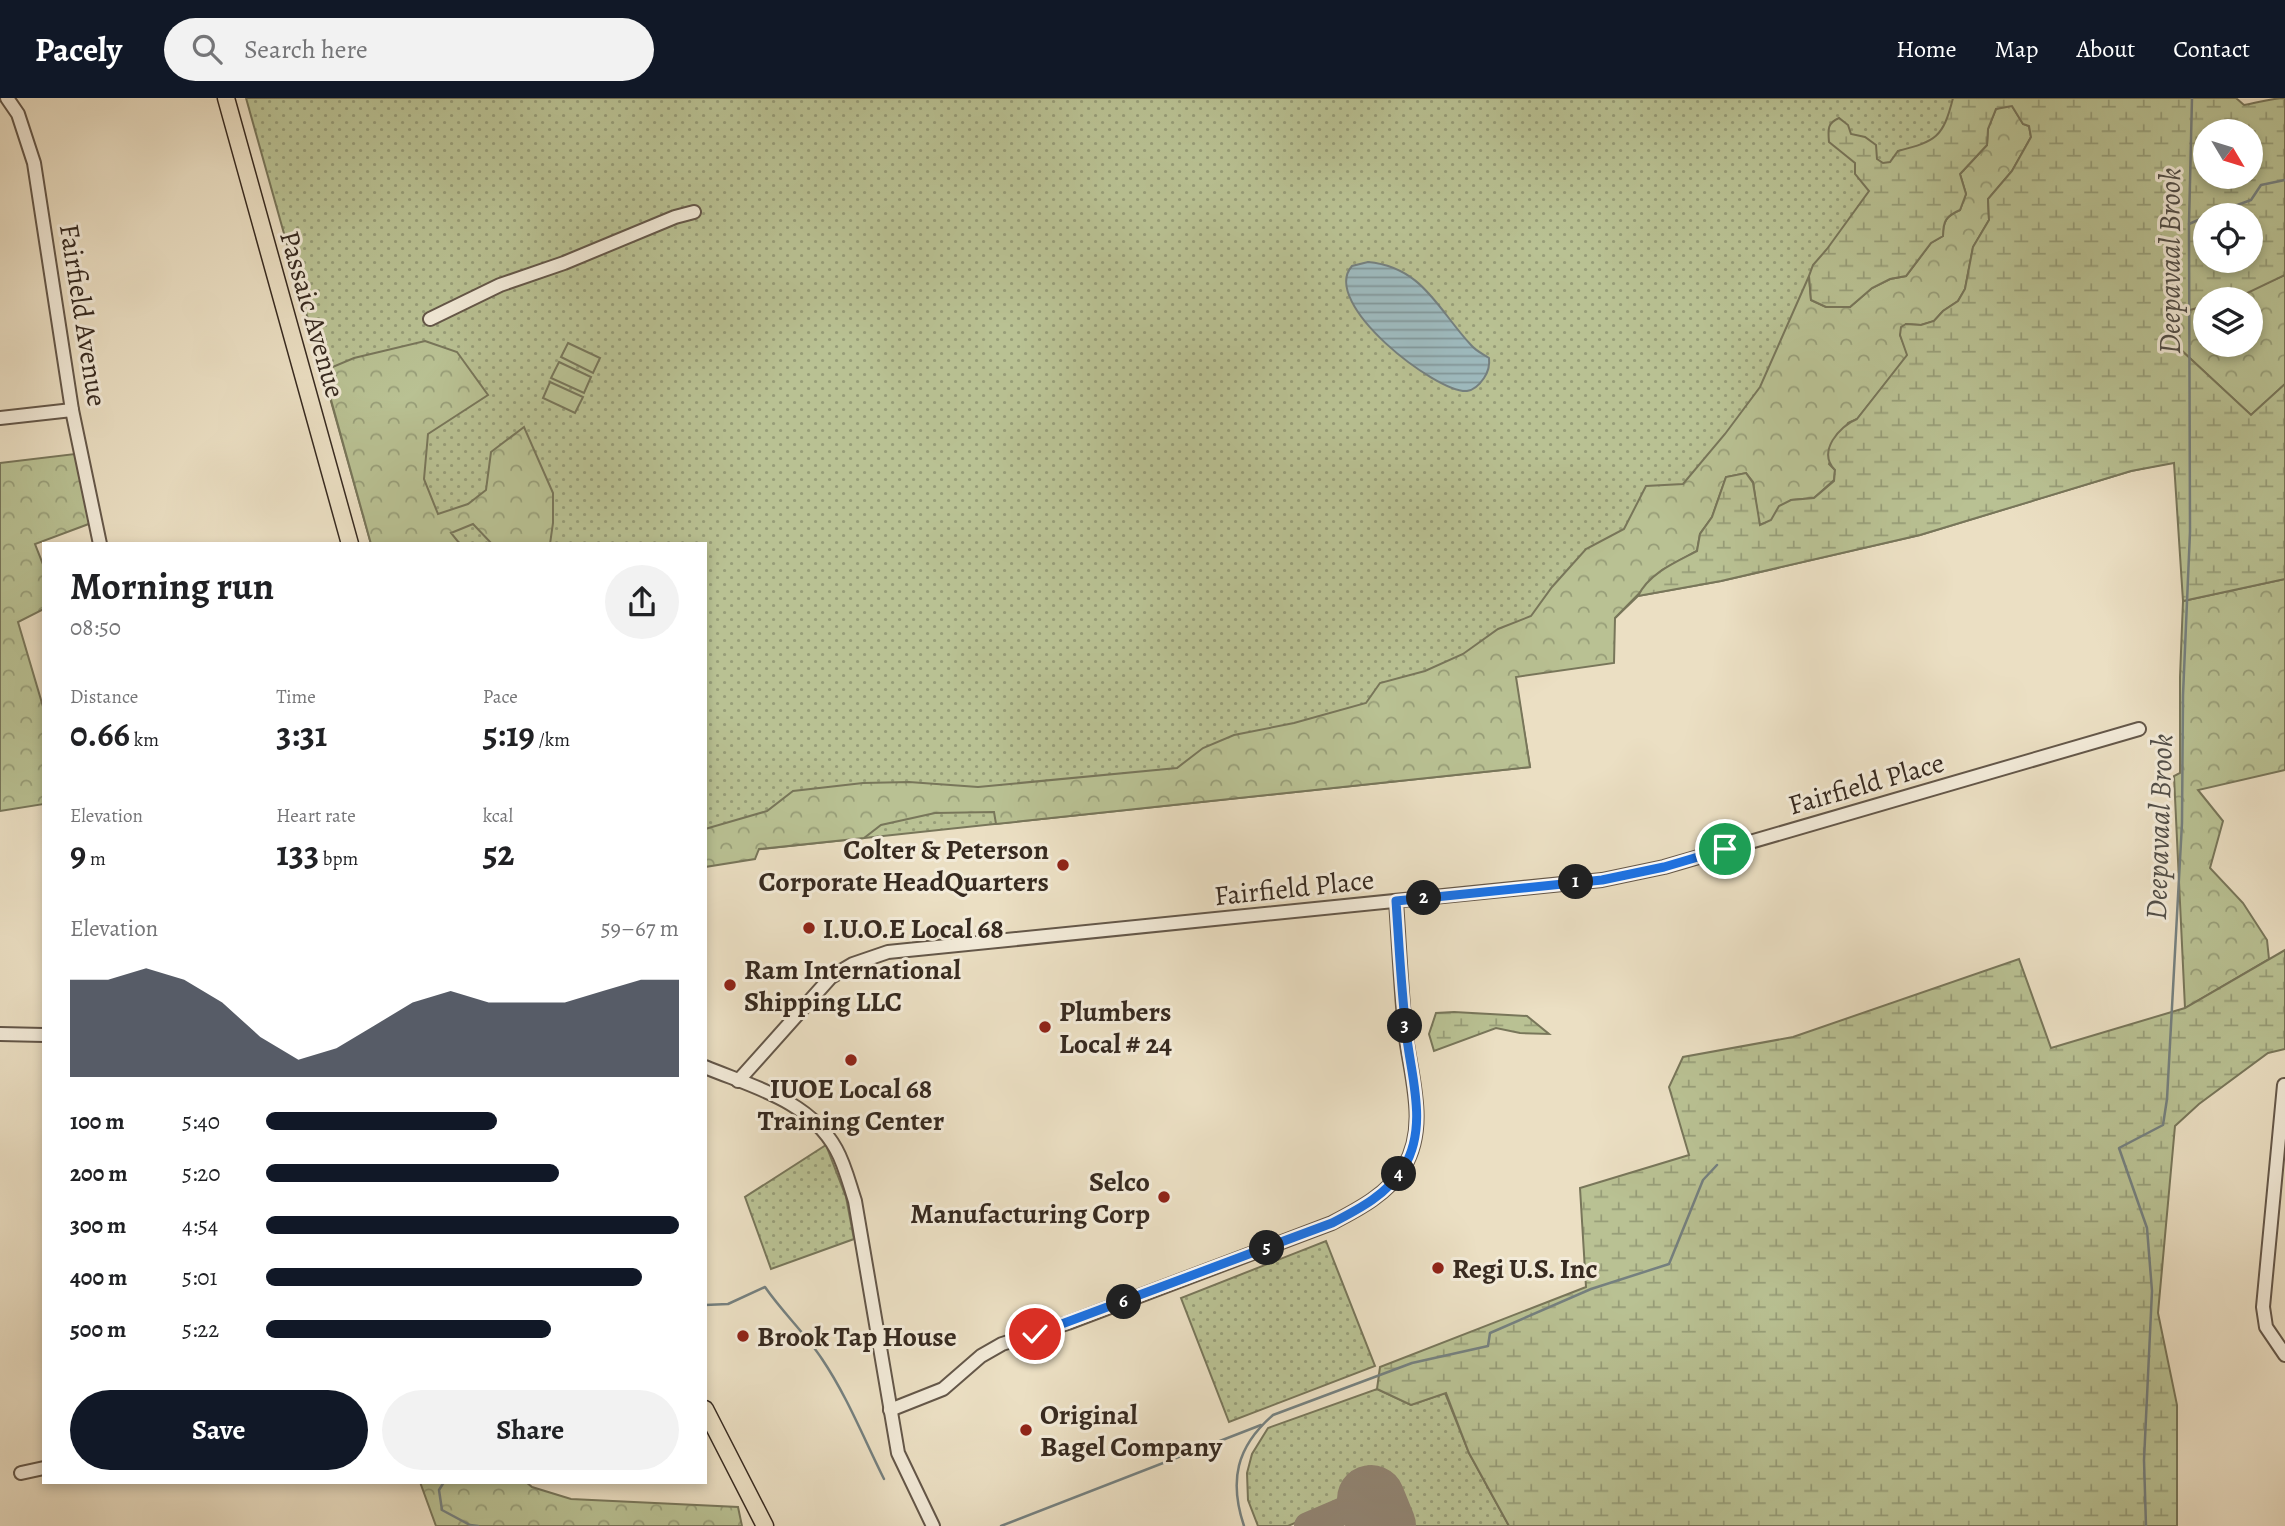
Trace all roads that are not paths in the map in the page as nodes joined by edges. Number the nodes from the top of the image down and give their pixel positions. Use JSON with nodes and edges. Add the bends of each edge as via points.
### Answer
{"nodes":[{"id":1,"x":7,"y":98,"type":"edge"},
{"id":2,"x":226,"y":98,"type":"edge"},
{"id":3,"x":694,"y":212,"type":"dead end"},
{"id":4,"x":430,"y":319,"type":"dead end"},
{"id":5,"x":72,"y":410,"type":"junction"},
{"id":6,"x":0,"y":418,"type":"edge"},
{"id":7,"x":100,"y":542,"type":"edge"},
{"id":8,"x":349,"y":542,"type":"edge"},
{"id":9,"x":2139,"y":729,"type":"dead end"},
{"id":10,"x":1396,"y":901,"type":"junction"},
{"id":11,"x":0,"y":1034,"type":"edge"},
{"id":12,"x":42,"y":1035,"type":"edge"},
{"id":13,"x":707,"y":1068,"type":"edge"},
{"id":14,"x":738,"y":1081,"type":"junction"},
{"id":15,"x":2284,"y":1085,"type":"edge"},
{"id":16,"x":2279,"y":1207,"type":"edge"},
{"id":17,"x":2285,"y":1355,"type":"edge"},
{"id":18,"x":890,"y":1410,"type":"junction"},
{"id":19,"x":707,"y":1413,"type":"edge"},
{"id":20,"x":42,"y":1468,"type":"edge"},
{"id":21,"x":20,"y":1474,"type":"dead end"},
{"id":22,"x":765,"y":1526,"type":"edge"},
{"id":23,"x":933,"y":1526,"type":"edge"}],
"edges":[{"from":1,"to":5,"type":"street","name":"Fairfield Avenue","via":[[18,114],[34,163]]},
{"from":2,"to":8,"type":"main road","name":"Passaic Avenue"},
{"from":3,"to":4,"type":"street","via":[[500,285]]},
{"from":5,"to":6,"type":"street"},
{"from":5,"to":7,"type":"street","name":"Fairfield Avenue"},
{"from":9,"to":10,"type":"street","name":"Fairfield Place","via":[[1664,867],[1602,880]]},
{"from":10,"to":14,"type":"street","name":"Fairfield Place","via":[[888,953],[831,977]]},
{"from":10,"to":18,"type":"street","via":[[1417,1107],[1410,1150],[1390,1184],[1370,1202],[1332,1223],[1002,1344],[943,1389]]},
{"from":11,"to":12,"type":"street"},
{"from":13,"to":14,"type":"street"},
{"from":14,"to":18,"type":"street","via":[[797,1107],[835,1148],[845,1168],[855,1201]]},
{"from":15,"to":16,"type":"street"},
{"from":16,"to":17,"type":"street","via":[[2263,1307],[2266,1327]]},
{"from":18,"to":23,"type":"street","via":[[898,1453]]},
{"from":19,"to":22,"type":"main road"},
{"from":20,"to":21,"type":"street"}]}
